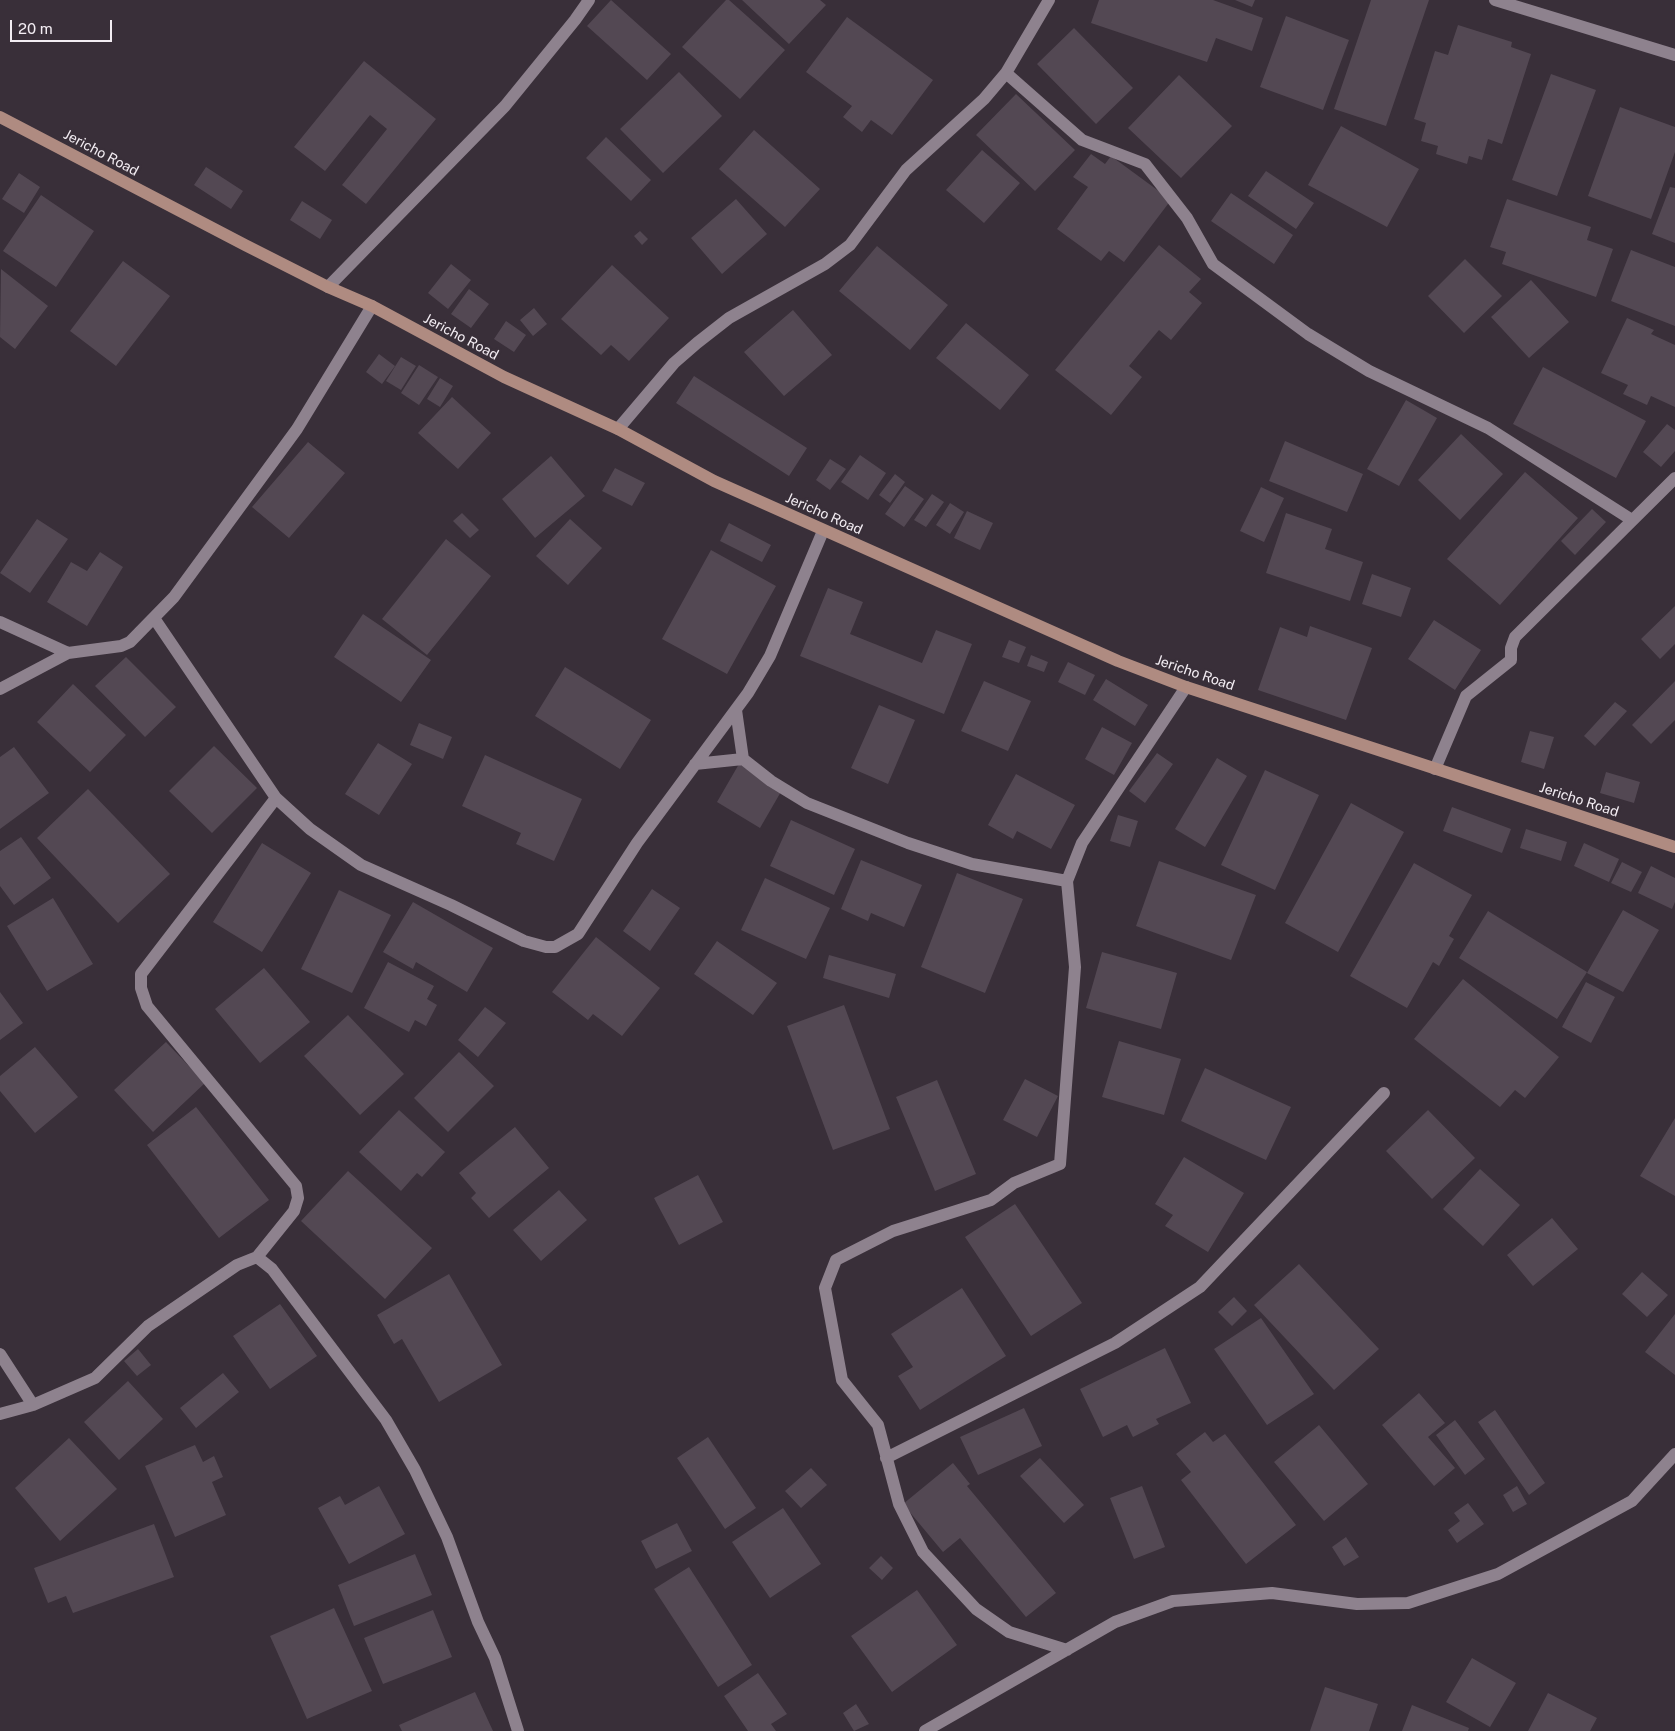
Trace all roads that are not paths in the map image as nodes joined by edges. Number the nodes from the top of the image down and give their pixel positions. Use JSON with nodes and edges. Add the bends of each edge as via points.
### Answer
{"nodes":[{"id":1,"x":588,"y":0,"type":"edge"},
{"id":2,"x":1049,"y":0,"type":"edge"},
{"id":3,"x":1495,"y":0,"type":"edge"},
{"id":4,"x":1675,"y":55,"type":"edge"},
{"id":5,"x":1006,"y":73,"type":"junction"},
{"id":6,"x":0,"y":116,"type":"edge"},
{"id":7,"x":328,"y":287,"type":"junction"},
{"id":8,"x":372,"y":306,"type":"junction"},
{"id":9,"x":618,"y":429,"type":"junction"},
{"id":10,"x":1675,"y":478,"type":"edge"},
{"id":11,"x":1632,"y":520,"type":"junction"},
{"id":12,"x":823,"y":531,"type":"junction"},
{"id":13,"x":154,"y":618,"type":"junction"},
{"id":14,"x":0,"y":622,"type":"edge"},
{"id":15,"x":68,"y":653,"type":"junction"},
{"id":16,"x":1186,"y":686,"type":"junction"},
{"id":17,"x":0,"y":689,"type":"edge"},
{"id":18,"x":736,"y":710,"type":"junction"},
{"id":19,"x":743,"y":759,"type":"junction"},
{"id":20,"x":695,"y":764,"type":"junction"},
{"id":21,"x":1435,"y":769,"type":"junction"},
{"id":22,"x":276,"y":798,"type":"junction"},
{"id":23,"x":1675,"y":848,"type":"edge"},
{"id":24,"x":1067,"y":881,"type":"junction"},
{"id":25,"x":1384,"y":1093,"type":"dead end"},
{"id":26,"x":257,"y":1257,"type":"junction"},
{"id":27,"x":0,"y":1354,"type":"edge"},
{"id":28,"x":33,"y":1405,"type":"junction"},
{"id":29,"x":0,"y":1414,"type":"edge"},
{"id":30,"x":1675,"y":1454,"type":"edge"},
{"id":31,"x":886,"y":1458,"type":"junction"},
{"id":32,"x":1068,"y":1650,"type":"junction"},
{"id":33,"x":518,"y":1731,"type":"edge"},
{"id":34,"x":925,"y":1731,"type":"edge"}],
"edges":[{"from":1,"to":7,"type":"street","via":[[505,106]]},
{"from":2,"to":5,"type":"street"},
{"from":3,"to":4,"type":"street"},
{"from":5,"to":9,"type":"street","via":[[984,99],[906,170],[850,246],[825,264],[728,318],[674,363]]},
{"from":5,"to":11,"type":"street","via":[[1082,140],[1145,164],[1187,218],[1213,264],[1293,324],[1369,371],[1488,428]]},
{"from":6,"to":7,"type":"street","name":"Jericho Road"},
{"from":7,"to":8,"type":"street","name":"Jericho Road"},
{"from":8,"to":9,"type":"street","name":"Jericho Road","via":[[504,377]]},
{"from":8,"to":13,"type":"street","via":[[297,429],[174,598]]},
{"from":9,"to":12,"type":"street","name":"Jericho Road","via":[[714,481]]},
{"from":10,"to":11,"type":"street"},
{"from":11,"to":21,"type":"street","via":[[1515,637],[1511,660],[1466,696]]},
{"from":12,"to":16,"type":"street","name":"Jericho Road","via":[[1118,661]]},
{"from":12,"to":18,"type":"street","via":[[770,656]]},
{"from":13,"to":15,"type":"street","via":[[130,642],[121,646]]},
{"from":13,"to":22,"type":"street"},
{"from":14,"to":15,"type":"street"},
{"from":15,"to":17,"type":"street"},
{"from":16,"to":21,"type":"street","name":"Jericho Road"},
{"from":16,"to":24,"type":"street","via":[[1082,843]]},
{"from":18,"to":19,"type":"street"},
{"from":18,"to":20,"type":"street"},
{"from":19,"to":20,"type":"street"},
{"from":19,"to":24,"type":"street","via":[[807,803],[908,843],[972,864]]},
{"from":20,"to":22,"type":"street","via":[[637,843],[578,934],[554,947],[524,941],[361,865],[310,829]]},
{"from":21,"to":23,"type":"street","name":"Jericho Road"},
{"from":22,"to":26,"type":"street","via":[[141,974],[141,988],[148,1006],[296,1186],[298,1198],[294,1211]]},
{"from":24,"to":31,"type":"street","via":[[1075,968],[1060,1164],[1014,1183],[992,1200],[893,1232],[836,1260],[825,1288],[842,1380],[878,1426]]},
{"from":25,"to":31,"type":"street","via":[[1200,1287],[1115,1343]]},
{"from":26,"to":28,"type":"street","via":[[237,1265],[148,1326],[94,1378]]},
{"from":26,"to":33,"type":"street","via":[[272,1269],[386,1420],[416,1470],[447,1537],[478,1622],[495,1658]]},
{"from":27,"to":28,"type":"street"},
{"from":28,"to":29,"type":"street"},
{"from":30,"to":32,"type":"street","via":[[1632,1500],[1498,1574],[1408,1603],[1358,1604],[1272,1593],[1173,1602],[1115,1622]]},
{"from":31,"to":32,"type":"street","via":[[899,1504],[923,1552],[950,1582],[976,1609],[1009,1632]]},
{"from":32,"to":34,"type":"street"}]}
